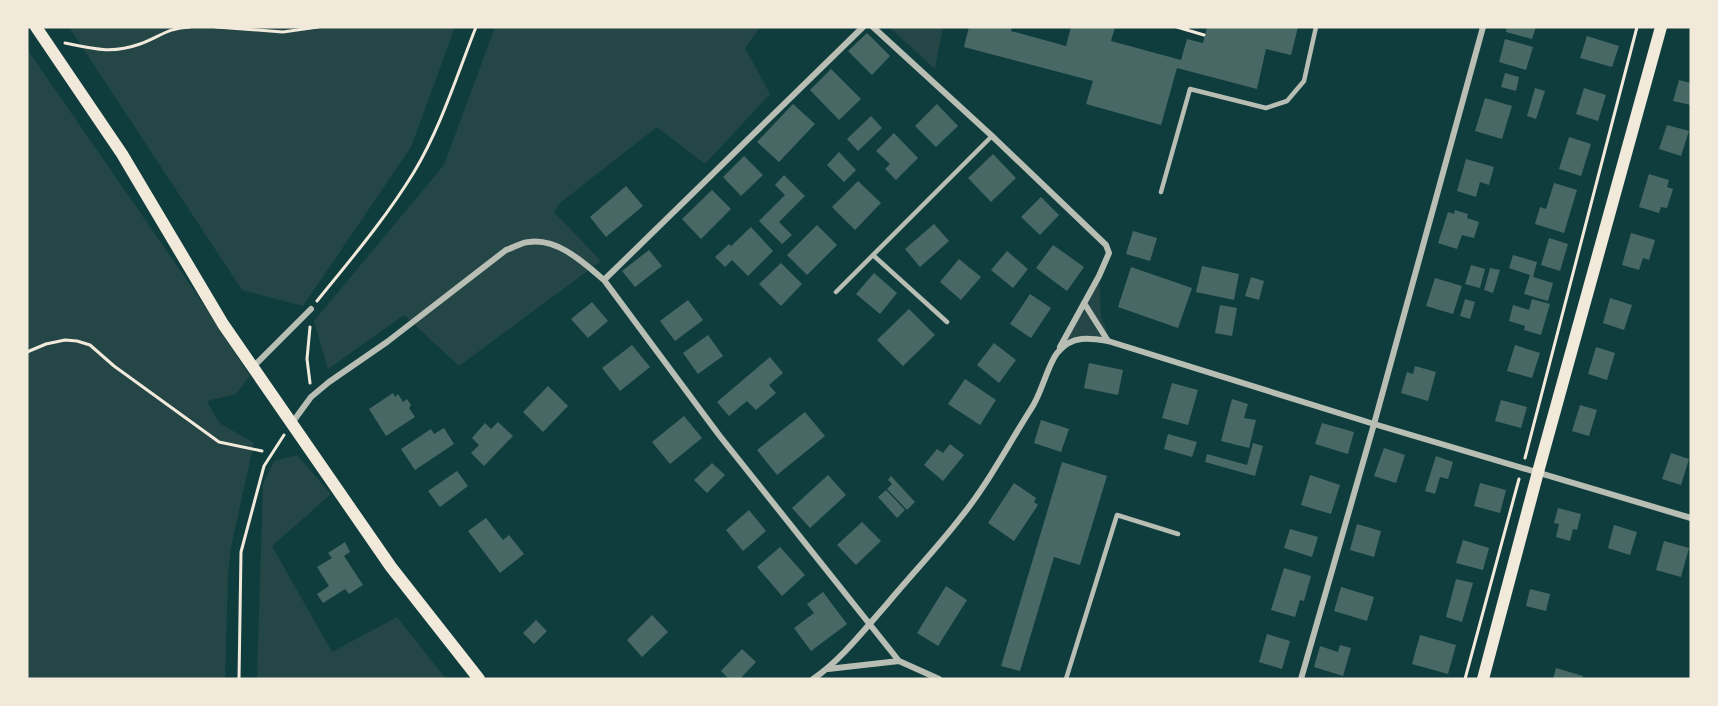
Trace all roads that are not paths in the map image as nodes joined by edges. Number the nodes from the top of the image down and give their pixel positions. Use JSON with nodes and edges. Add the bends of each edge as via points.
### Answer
{"nodes":[{"id":1,"x":863,"y":27,"type":"edge"},
{"id":2,"x":873,"y":27,"type":"edge"},
{"id":3,"x":1316,"y":27,"type":"edge"},
{"id":4,"x":1483,"y":27,"type":"edge"},
{"id":5,"x":1661,"y":27,"type":"edge"},
{"id":6,"x":40,"y":32,"type":"edge"},
{"id":7,"x":992,"y":136,"type":"junction"},
{"id":8,"x":1161,"y":192,"type":"dead end"},
{"id":9,"x":873,"y":255,"type":"junction"},
{"id":10,"x":604,"y":280,"type":"junction"},
{"id":11,"x":836,"y":292,"type":"dead end"},
{"id":12,"x":1084,"y":303,"type":"junction"},
{"id":13,"x":311,"y":309,"type":"road end"},
{"id":14,"x":947,"y":322,"type":"dead end"},
{"id":15,"x":1108,"y":341,"type":"junction"},
{"id":16,"x":1056,"y":353,"type":"junction"},
{"id":17,"x":254,"y":366,"type":"junction"},
{"id":18,"x":292,"y":423,"type":"junction"},
{"id":19,"x":1374,"y":424,"type":"junction"},
{"id":20,"x":1538,"y":472,"type":"junction"},
{"id":21,"x":1691,"y":518,"type":"edge"},
{"id":22,"x":1178,"y":534,"type":"dead end"},
{"id":23,"x":869,"y":624,"type":"junction"},
{"id":24,"x":899,"y":662,"type":"junction"},
{"id":25,"x":827,"y":669,"type":"junction"},
{"id":26,"x":479,"y":679,"type":"edge"},
{"id":27,"x":813,"y":679,"type":"edge"},
{"id":28,"x":939,"y":679,"type":"edge"},
{"id":29,"x":1066,"y":679,"type":"edge"},
{"id":30,"x":1301,"y":679,"type":"edge"},
{"id":31,"x":1483,"y":679,"type":"edge"}],
"edges":[{"from":1,"to":10,"type":"street"},
{"from":2,"to":7,"type":"street"},
{"from":3,"to":8,"type":"lane","via":[[1304,81],[1287,101],[1266,108],[1190,89]]},
{"from":4,"to":19,"type":"street"},
{"from":5,"to":20,"type":"main road"},
{"from":6,"to":17,"type":"main road","via":[[122,154],[223,324]]},
{"from":7,"to":9,"type":"lane"},
{"from":7,"to":12,"type":"street","via":[[1106,245],[1108,253]]},
{"from":9,"to":11,"type":"lane"},
{"from":9,"to":14,"type":"lane"},
{"from":10,"to":18,"type":"street","via":[[558,246],[529,242],[506,250],[311,397]]},
{"from":10,"to":23,"type":"street","via":[[719,435]]},
{"from":12,"to":15,"type":"street"},
{"from":12,"to":16,"type":"street"},
{"from":13,"to":17,"type":"street"},
{"from":15,"to":16,"type":"street","via":[[1080,338]]},
{"from":15,"to":19,"type":"street"},
{"from":16,"to":23,"type":"street","via":[[1039,398],[962,517]]},
{"from":17,"to":18,"type":"main road"},
{"from":18,"to":26,"type":"main road","via":[[391,567]]},
{"from":19,"to":20,"type":"street"},
{"from":19,"to":30,"type":"street"},
{"from":20,"to":21,"type":"street"},
{"from":20,"to":31,"type":"main road"},
{"from":22,"to":29,"type":"lane","via":[[1117,515]]},
{"from":23,"to":24,"type":"street"},
{"from":23,"to":25,"type":"street"},
{"from":24,"to":25,"type":"street"},
{"from":24,"to":28,"type":"street"},
{"from":25,"to":27,"type":"street"}]}
